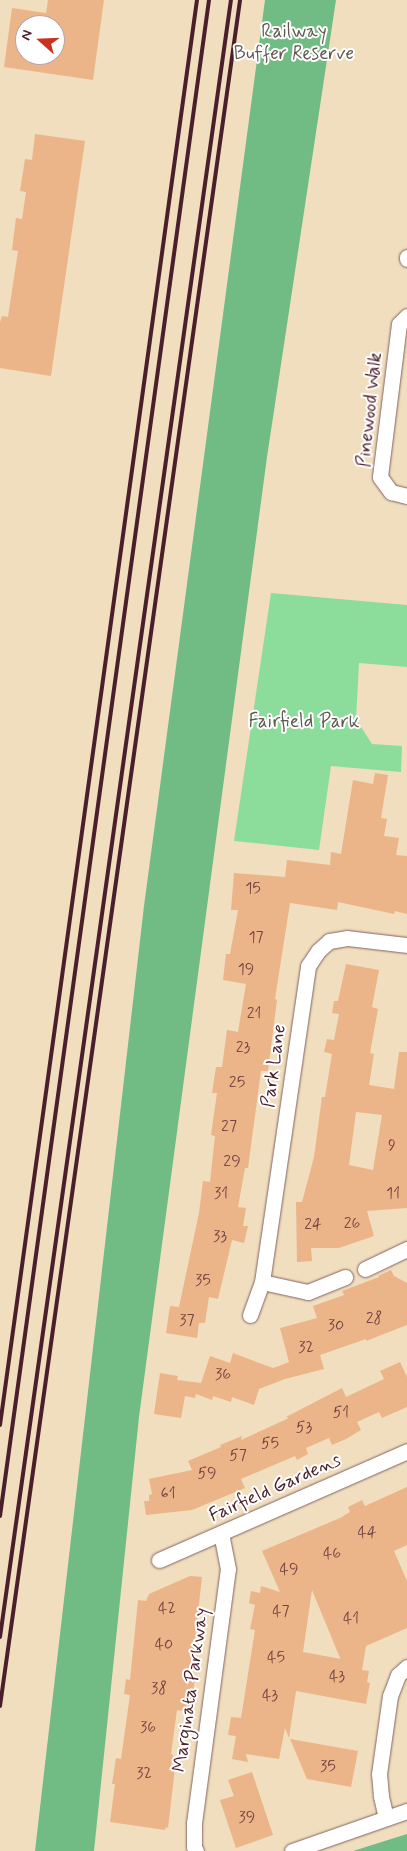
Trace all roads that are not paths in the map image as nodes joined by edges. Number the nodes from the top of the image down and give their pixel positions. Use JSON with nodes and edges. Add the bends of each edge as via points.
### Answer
{"nodes":[{"id":1,"x":407,"y":316,"type":"edge"},
{"id":2,"x":407,"y":496,"type":"edge"},
{"id":3,"x":407,"y":945,"type":"edge"},
{"id":4,"x":407,"y":1248,"type":"edge"},
{"id":5,"x":365,"y":1269,"type":"dead end"},
{"id":6,"x":345,"y":1277,"type":"dead end"},
{"id":7,"x":262,"y":1282,"type":"junction"},
{"id":8,"x":250,"y":1315,"type":"dead end"},
{"id":9,"x":407,"y":1451,"type":"edge"},
{"id":10,"x":221,"y":1534,"type":"junction"},
{"id":11,"x":159,"y":1560,"type":"dead end"},
{"id":12,"x":407,"y":1667,"type":"edge"},
{"id":13,"x":407,"y":1811,"type":"edge"},
{"id":14,"x":386,"y":1818,"type":"junction"},
{"id":15,"x":196,"y":1851,"type":"edge"},
{"id":16,"x":292,"y":1851,"type":"edge"}],
"edges":[{"from":1,"to":2,"type":"street","name":"Pinewood Walk","via":[[399,324],[380,477],[392,492]]},
{"from":3,"to":7,"type":"street","name":"Park Lane","via":[[347,938],[329,941],[318,950],[308,966]]},
{"from":4,"to":5,"type":"street"},
{"from":6,"to":7,"type":"street","via":[[308,1292]]},
{"from":7,"to":8,"type":"street","name":"Park Lane"},
{"from":9,"to":10,"type":"street","name":"Fairfield Gardens"},
{"from":10,"to":11,"type":"street","name":"Fairfield Gardens"},
{"from":10,"to":15,"type":"street","name":"Marginata Parkway","via":[[228,1569],[194,1824]]},
{"from":12,"to":14,"type":"street","via":[[398,1675],[390,1696],[380,1764],[381,1796]]},
{"from":13,"to":14,"type":"street"},
{"from":14,"to":16,"type":"street"}]}
